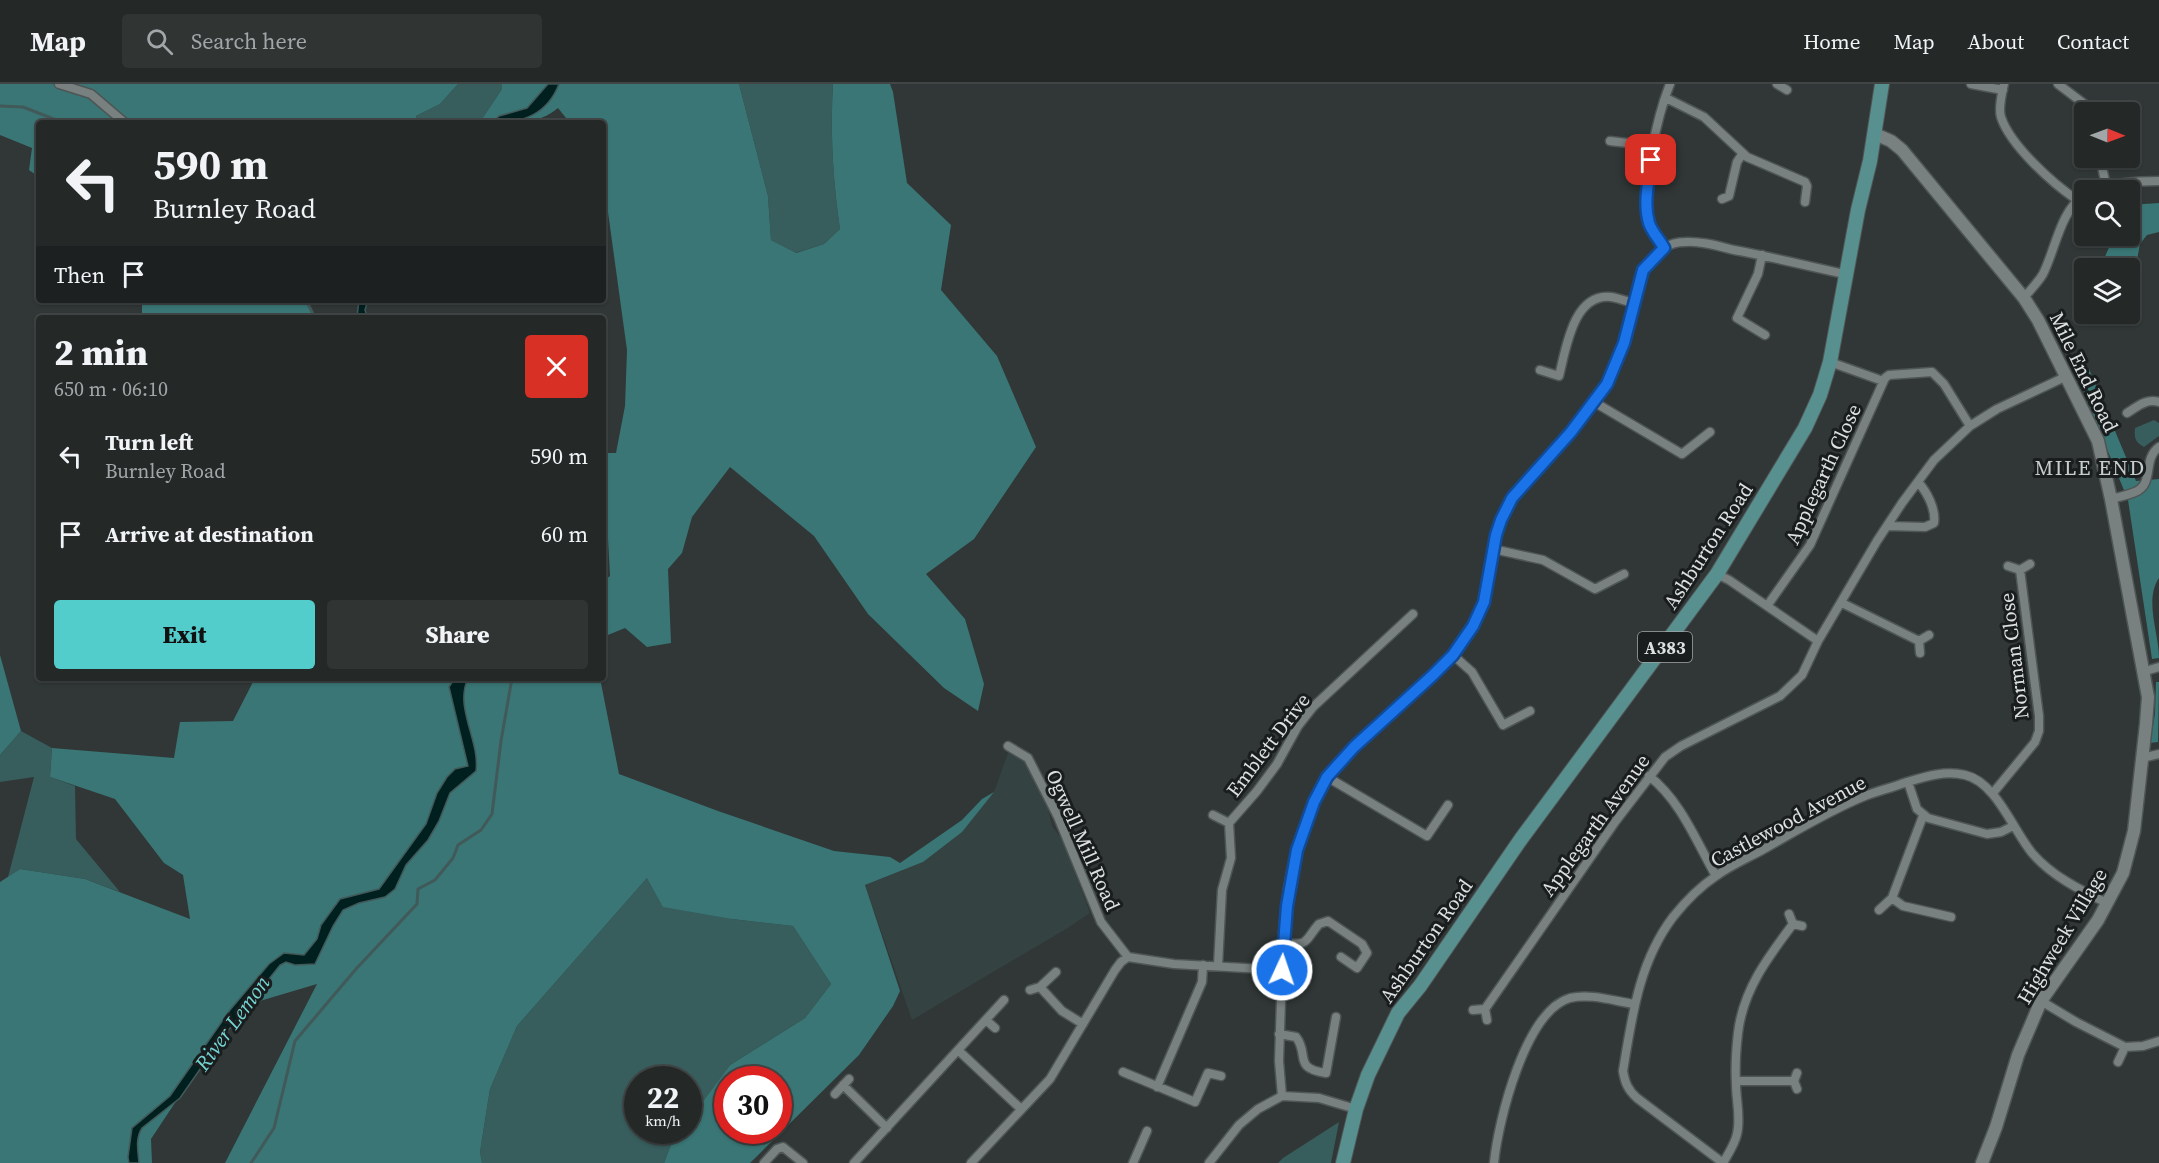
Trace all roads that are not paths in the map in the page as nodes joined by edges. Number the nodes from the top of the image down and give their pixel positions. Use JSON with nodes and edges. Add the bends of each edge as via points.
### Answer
{"nodes":[{"id":1,"x":59,"y":84,"type":"edge"},
{"id":2,"x":1670,"y":84,"type":"edge"},
{"id":3,"x":1777,"y":84,"type":"edge"},
{"id":4,"x":1882,"y":84,"type":"edge"},
{"id":5,"x":1971,"y":84,"type":"edge"},
{"id":6,"x":2058,"y":84,"type":"edge"},
{"id":7,"x":2003,"y":87,"type":"edge"},
{"id":8,"x":1787,"y":90,"type":"dead end"},
{"id":9,"x":1666,"y":98,"type":"junction"},
{"id":10,"x":2082,"y":102,"type":"edge"},
{"id":11,"x":121,"y":120,"type":"edge"},
{"id":12,"x":1875,"y":134,"type":"junction"},
{"id":13,"x":1610,"y":141,"type":"dead end"},
{"id":14,"x":1653,"y":146,"type":"junction"},
{"id":15,"x":1743,"y":153,"type":"junction"},
{"id":16,"x":2140,"y":181,"type":"edge"},
{"id":17,"x":2159,"y":182,"type":"edge"},
{"id":18,"x":2074,"y":198,"type":"edge"},
{"id":19,"x":1722,"y":199,"type":"dead end"},
{"id":20,"x":1805,"y":202,"type":"dead end"},
{"id":21,"x":2074,"y":204,"type":"edge"},
{"id":22,"x":1664,"y":248,"type":"junction"},
{"id":23,"x":1762,"y":255,"type":"junction"},
{"id":24,"x":1845,"y":274,"type":"junction"},
{"id":25,"x":2028,"y":293,"type":"dead end"},
{"id":26,"x":1633,"y":303,"type":"junction"},
{"id":27,"x":1765,"y":335,"type":"dead end"},
{"id":28,"x":1830,"y":362,"type":"junction"},
{"id":29,"x":1540,"y":370,"type":"dead end"},
{"id":30,"x":2065,"y":376,"type":"junction"},
{"id":31,"x":1883,"y":381,"type":"junction"},
{"id":32,"x":1594,"y":402,"type":"junction"},
{"id":33,"x":2159,"y":402,"type":"edge"},
{"id":34,"x":2127,"y":413,"type":"dead end"},
{"id":35,"x":1970,"y":426,"type":"junction"},
{"id":36,"x":1710,"y":432,"type":"dead end"},
{"id":37,"x":2159,"y":447,"type":"edge"},
{"id":38,"x":1918,"y":482,"type":"junction"},
{"id":39,"x":2111,"y":499,"type":"junction"},
{"id":40,"x":1887,"y":525,"type":"junction"},
{"id":41,"x":1493,"y":549,"type":"junction"},
{"id":42,"x":2030,"y":564,"type":"dead end"},
{"id":43,"x":2008,"y":566,"type":"dead end"},
{"id":44,"x":2020,"y":570,"type":"junction"},
{"id":45,"x":1624,"y":574,"type":"dead end"},
{"id":46,"x":1718,"y":574,"type":"junction"},
{"id":47,"x":1842,"y":603,"type":"junction"},
{"id":48,"x":1767,"y":606,"type":"junction"},
{"id":49,"x":1413,"y":614,"type":"dead end"},
{"id":50,"x":1929,"y":635,"type":"dead end"},
{"id":51,"x":1818,"y":641,"type":"junction"},
{"id":52,"x":1919,"y":641,"type":"junction"},
{"id":53,"x":1920,"y":653,"type":"dead end"},
{"id":54,"x":1453,"y":655,"type":"junction"},
{"id":55,"x":2159,"y":667,"type":"edge"},
{"id":56,"x":2142,"y":672,"type":"junction"},
{"id":57,"x":1530,"y":711,"type":"dead end"},
{"id":58,"x":1008,"y":746,"type":"dead end"},
{"id":59,"x":2159,"y":754,"type":"edge"},
{"id":60,"x":2142,"y":758,"type":"junction"},
{"id":61,"x":1649,"y":776,"type":"junction"},
{"id":62,"x":1327,"y":777,"type":"junction"},
{"id":63,"x":1908,"y":782,"type":"junction"},
{"id":64,"x":1993,"y":793,"type":"junction"},
{"id":65,"x":1448,"y":805,"type":"dead end"},
{"id":66,"x":1213,"y":815,"type":"dead end"},
{"id":67,"x":1923,"y":816,"type":"junction"},
{"id":68,"x":1229,"y":823,"type":"junction"},
{"id":69,"x":2013,"y":826,"type":"junction"},
{"id":70,"x":1716,"y":876,"type":"junction"},
{"id":71,"x":1892,"y":898,"type":"junction"},
{"id":72,"x":2107,"y":903,"type":"junction"},
{"id":73,"x":1879,"y":910,"type":"dead end"},
{"id":74,"x":1789,"y":914,"type":"dead end"},
{"id":75,"x":1951,"y":918,"type":"dead end"},
{"id":76,"x":1284,"y":943,"type":"junction"},
{"id":77,"x":1128,"y":957,"type":"junction"},
{"id":78,"x":1341,"y":957,"type":"dead end"},
{"id":79,"x":1203,"y":965,"type":"junction"},
{"id":80,"x":1218,"y":965,"type":"junction"},
{"id":81,"x":1282,"y":970,"type":"junction"},
{"id":82,"x":1056,"y":972,"type":"dead end"},
{"id":83,"x":1040,"y":987,"type":"junction"},
{"id":84,"x":1030,"y":990,"type":"dead end"},
{"id":85,"x":1004,"y":1000,"type":"dead end"},
{"id":86,"x":2041,"y":1001,"type":"junction"},
{"id":87,"x":1634,"y":1004,"type":"junction"},
{"id":88,"x":1485,"y":1009,"type":"junction"},
{"id":89,"x":1473,"y":1010,"type":"dead end"},
{"id":90,"x":1335,"y":1017,"type":"dead end"},
{"id":91,"x":986,"y":1020,"type":"junction"},
{"id":92,"x":1487,"y":1020,"type":"dead end"},
{"id":93,"x":1083,"y":1024,"type":"junction"},
{"id":94,"x":995,"y":1028,"type":"dead end"},
{"id":95,"x":1279,"y":1034,"type":"junction"},
{"id":96,"x":2159,"y":1041,"type":"edge"},
{"id":97,"x":2126,"y":1047,"type":"junction"},
{"id":98,"x":959,"y":1051,"type":"junction"},
{"id":99,"x":2118,"y":1062,"type":"dead end"},
{"id":100,"x":1123,"y":1072,"type":"dead end"},
{"id":101,"x":1221,"y":1076,"type":"dead end"},
{"id":102,"x":1736,"y":1081,"type":"junction"},
{"id":103,"x":1796,"y":1081,"type":"dead end"},
{"id":104,"x":1158,"y":1087,"type":"junction"},
{"id":105,"x":835,"y":1094,"type":"dead end"},
{"id":106,"x":1282,"y":1096,"type":"junction"},
{"id":107,"x":1021,"y":1109,"type":"junction"},
{"id":108,"x":1356,"y":1109,"type":"junction"},
{"id":109,"x":887,"y":1128,"type":"junction"},
{"id":110,"x":1147,"y":1131,"type":"dead end"},
{"id":111,"x":764,"y":1163,"type":"edge"},
{"id":112,"x":802,"y":1163,"type":"edge"},
{"id":113,"x":854,"y":1163,"type":"edge"},
{"id":114,"x":971,"y":1163,"type":"edge"},
{"id":115,"x":1133,"y":1163,"type":"edge"},
{"id":116,"x":1209,"y":1163,"type":"edge"},
{"id":117,"x":1343,"y":1163,"type":"edge"},
{"id":118,"x":1494,"y":1163,"type":"edge"},
{"id":119,"x":1723,"y":1163,"type":"edge"},
{"id":120,"x":1982,"y":1163,"type":"edge"}],
"edges":[{"from":1,"to":11,"type":"street","via":[[91,94]]},
{"from":2,"to":9,"type":"street"},
{"from":3,"to":8,"type":"street"},
{"from":4,"to":12,"type":"main road","name":"Ashburton Road","number":"A383"},
{"from":5,"to":7,"type":"street"},
{"from":6,"to":10,"type":"street"},
{"from":7,"to":18,"type":"street","via":[[1999,114],[2009,135],[2055,185]]},
{"from":9,"to":14,"type":"street"},
{"from":9,"to":15,"type":"street","via":[[1704,117]]},
{"from":12,"to":24,"type":"main road","name":"Ashburton Road","number":"A383"},
{"from":12,"to":30,"type":"street","name":"Mile End Road","via":[[1902,150],[2018,289]]},
{"from":13,"to":14,"type":"street"},
{"from":14,"to":22,"type":"street","via":[[1647,212],[1649,224]]},
{"from":15,"to":19,"type":"street","via":[[1729,196]]},
{"from":15,"to":20,"type":"street","via":[[1805,182]]},
{"from":16,"to":17,"type":"street"},
{"from":21,"to":25,"type":"street","via":[[2042,276]]},
{"from":22,"to":23,"type":"street","via":[[1674,243],[1698,242]]},
{"from":22,"to":26,"type":"street","via":[[1643,270]]},
{"from":23,"to":24,"type":"street"},
{"from":23,"to":27,"type":"street","via":[[1758,274],[1737,318]]},
{"from":24,"to":28,"type":"main road","name":"Ashburton Road","number":"A383"},
{"from":26,"to":29,"type":"street","via":[[1609,297],[1585,305],[1571,329],[1559,376]]},
{"from":26,"to":32,"type":"street","via":[[1624,343],[1607,384]]},
{"from":28,"to":31,"type":"street"},
{"from":28,"to":46,"type":"main road","name":"Ashburton Road","number":"A383","via":[[1805,428]]},
{"from":30,"to":35,"type":"street","name":"Applegarth Avenue"},
{"from":30,"to":39,"type":"street","name":"Mile End Road","via":[[2098,441]]},
{"from":31,"to":35,"type":"street","via":[[1889,375],[1932,372]]},
{"from":31,"to":48,"type":"street","name":"Applegarth Close","via":[[1810,545]]},
{"from":32,"to":36,"type":"street","via":[[1682,454]]},
{"from":32,"to":41,"type":"street","via":[[1512,498]]},
{"from":33,"to":34,"type":"street","via":[[2144,402]]},
{"from":35,"to":38,"type":"street","name":"Applegarth Avenue","via":[[1934,460]]},
{"from":37,"to":39,"type":"street","via":[[2150,458],[2141,489]]},
{"from":38,"to":40,"type":"street","name":"Applegarth Avenue"},
{"from":38,"to":40,"type":"street","via":[[1932,507],[1934,523],[1925,527]]},
{"from":39,"to":56,"type":"street","name":"Mile End Road"},
{"from":40,"to":47,"type":"street","name":"Applegarth Avenue"},
{"from":41,"to":45,"type":"street","via":[[1543,560],[1595,590]]},
{"from":41,"to":54,"type":"street","via":[[1484,602]]},
{"from":42,"to":44,"type":"street","name":"Norman Close"},
{"from":43,"to":44,"type":"street","name":"Norman Close"},
{"from":44,"to":64,"type":"street","name":"Norman Close","via":[[2039,731],[2036,742]]},
{"from":46,"to":48,"type":"street"},
{"from":46,"to":108,"type":"main road","name":"Ashburton Road","number":"A383","via":[[1521,839],[1398,1013]]},
{"from":47,"to":51,"type":"street","name":"Applegarth Avenue"},
{"from":47,"to":52,"type":"street"},
{"from":48,"to":51,"type":"street"},
{"from":49,"to":68,"type":"street","name":"Emblett Drive","via":[[1313,707],[1277,764]]},
{"from":50,"to":52,"type":"street"},
{"from":51,"to":61,"type":"street","name":"Applegarth Avenue","via":[[1802,675],[1791,688],[1681,746]]},
{"from":52,"to":53,"type":"street"},
{"from":54,"to":57,"type":"street","via":[[1482,686],[1503,725]]},
{"from":54,"to":62,"type":"street"},
{"from":55,"to":56,"type":"street"},
{"from":56,"to":60,"type":"street","name":"Mile End Road","via":[[2148,697]]},
{"from":58,"to":77,"type":"street","name":"Ogwell Mill Road","via":[[1028,758],[1058,817],[1101,922]]},
{"from":59,"to":60,"type":"street"},
{"from":60,"to":72,"type":"street","name":"Highweek Village","via":[[2130,852]]},
{"from":61,"to":70,"type":"street","via":[[1678,807]]},
{"from":61,"to":88,"type":"street","name":"Applegarth Avenue"},
{"from":62,"to":65,"type":"street","via":[[1427,837]]},
{"from":62,"to":76,"type":"street","via":[[1297,850]]},
{"from":63,"to":64,"type":"street","name":"Castlewood Avenue","via":[[1947,772],[1967,775]]},
{"from":63,"to":67,"type":"street"},
{"from":63,"to":70,"type":"street","name":"Castlewood Avenue","via":[[1864,796]]},
{"from":64,"to":69,"type":"street","name":"Castlewood Avenue"},
{"from":66,"to":68,"type":"street","name":"Emblett Drive"},
{"from":67,"to":69,"type":"street","via":[[1987,834]]},
{"from":67,"to":71,"type":"street"},
{"from":68,"to":80,"type":"street","name":"Emblett Drive","via":[[1231,858],[1222,890]]},
{"from":69,"to":72,"type":"street","name":"Castlewood Avenue","via":[[2033,854],[2053,872]]},
{"from":70,"to":87,"type":"street","name":"Castlewood Avenue","via":[[1673,917],[1659,938]]},
{"from":71,"to":73,"type":"street"},
{"from":71,"to":75,"type":"street","via":[[1903,906]]},
{"from":72,"to":86,"type":"street","name":"Highweek Village"},
{"from":74,"to":102,"type":"street","via":[[1798,925],[1770,954],[1748,994],[1738,1031]]},
{"from":76,"to":78,"type":"street","via":[[1303,944],[1319,924],[1328,921],[1362,944],[1367,953],[1357,968]]},
{"from":76,"to":81,"type":"street"},
{"from":77,"to":79,"type":"street"},
{"from":77,"to":93,"type":"street","via":[[1115,970]]},
{"from":79,"to":80,"type":"street"},
{"from":79,"to":104,"type":"street","via":[[1202,982]]},
{"from":80,"to":81,"type":"street"},
{"from":81,"to":95,"type":"street"},
{"from":82,"to":83,"type":"street"},
{"from":83,"to":84,"type":"street"},
{"from":83,"to":93,"type":"street","via":[[1062,1011]]},
{"from":85,"to":91,"type":"street"},
{"from":86,"to":97,"type":"street"},
{"from":86,"to":120,"type":"street","name":"Highweek Village","via":[[2018,1055]]},
{"from":87,"to":118,"type":"street","via":[[1569,998],[1548,1012],[1523,1055],[1502,1116]]},
{"from":87,"to":119,"type":"street","name":"Castlewood Avenue","via":[[1623,1071],[1629,1090]]},
{"from":88,"to":89,"type":"street"},
{"from":88,"to":92,"type":"street"},
{"from":90,"to":95,"type":"street","via":[[1326,1073],[1311,1070],[1304,1063],[1296,1037]]},
{"from":91,"to":94,"type":"street"},
{"from":91,"to":98,"type":"street"},
{"from":93,"to":107,"type":"street","via":[[1050,1079]]},
{"from":95,"to":106,"type":"street"},
{"from":96,"to":97,"type":"street"},
{"from":97,"to":99,"type":"street"},
{"from":98,"to":107,"type":"street"},
{"from":98,"to":109,"type":"street"},
{"from":100,"to":104,"type":"street"},
{"from":101,"to":104,"type":"street","via":[[1208,1073],[1195,1102]]},
{"from":102,"to":103,"type":"street"},
{"from":102,"to":119,"type":"street","via":[[1739,1124]]},
{"from":105,"to":109,"type":"street","via":[[846,1082]]},
{"from":106,"to":108,"type":"street","via":[[1319,1098]]},
{"from":106,"to":116,"type":"street","via":[[1239,1125]]},
{"from":107,"to":114,"type":"street"},
{"from":108,"to":117,"type":"main road","name":"Ashburton Road","number":"A383"},
{"from":109,"to":113,"type":"street"},
{"from":110,"to":115,"type":"street"},
{"from":111,"to":112,"type":"street","via":[[783,1147]]}]}
